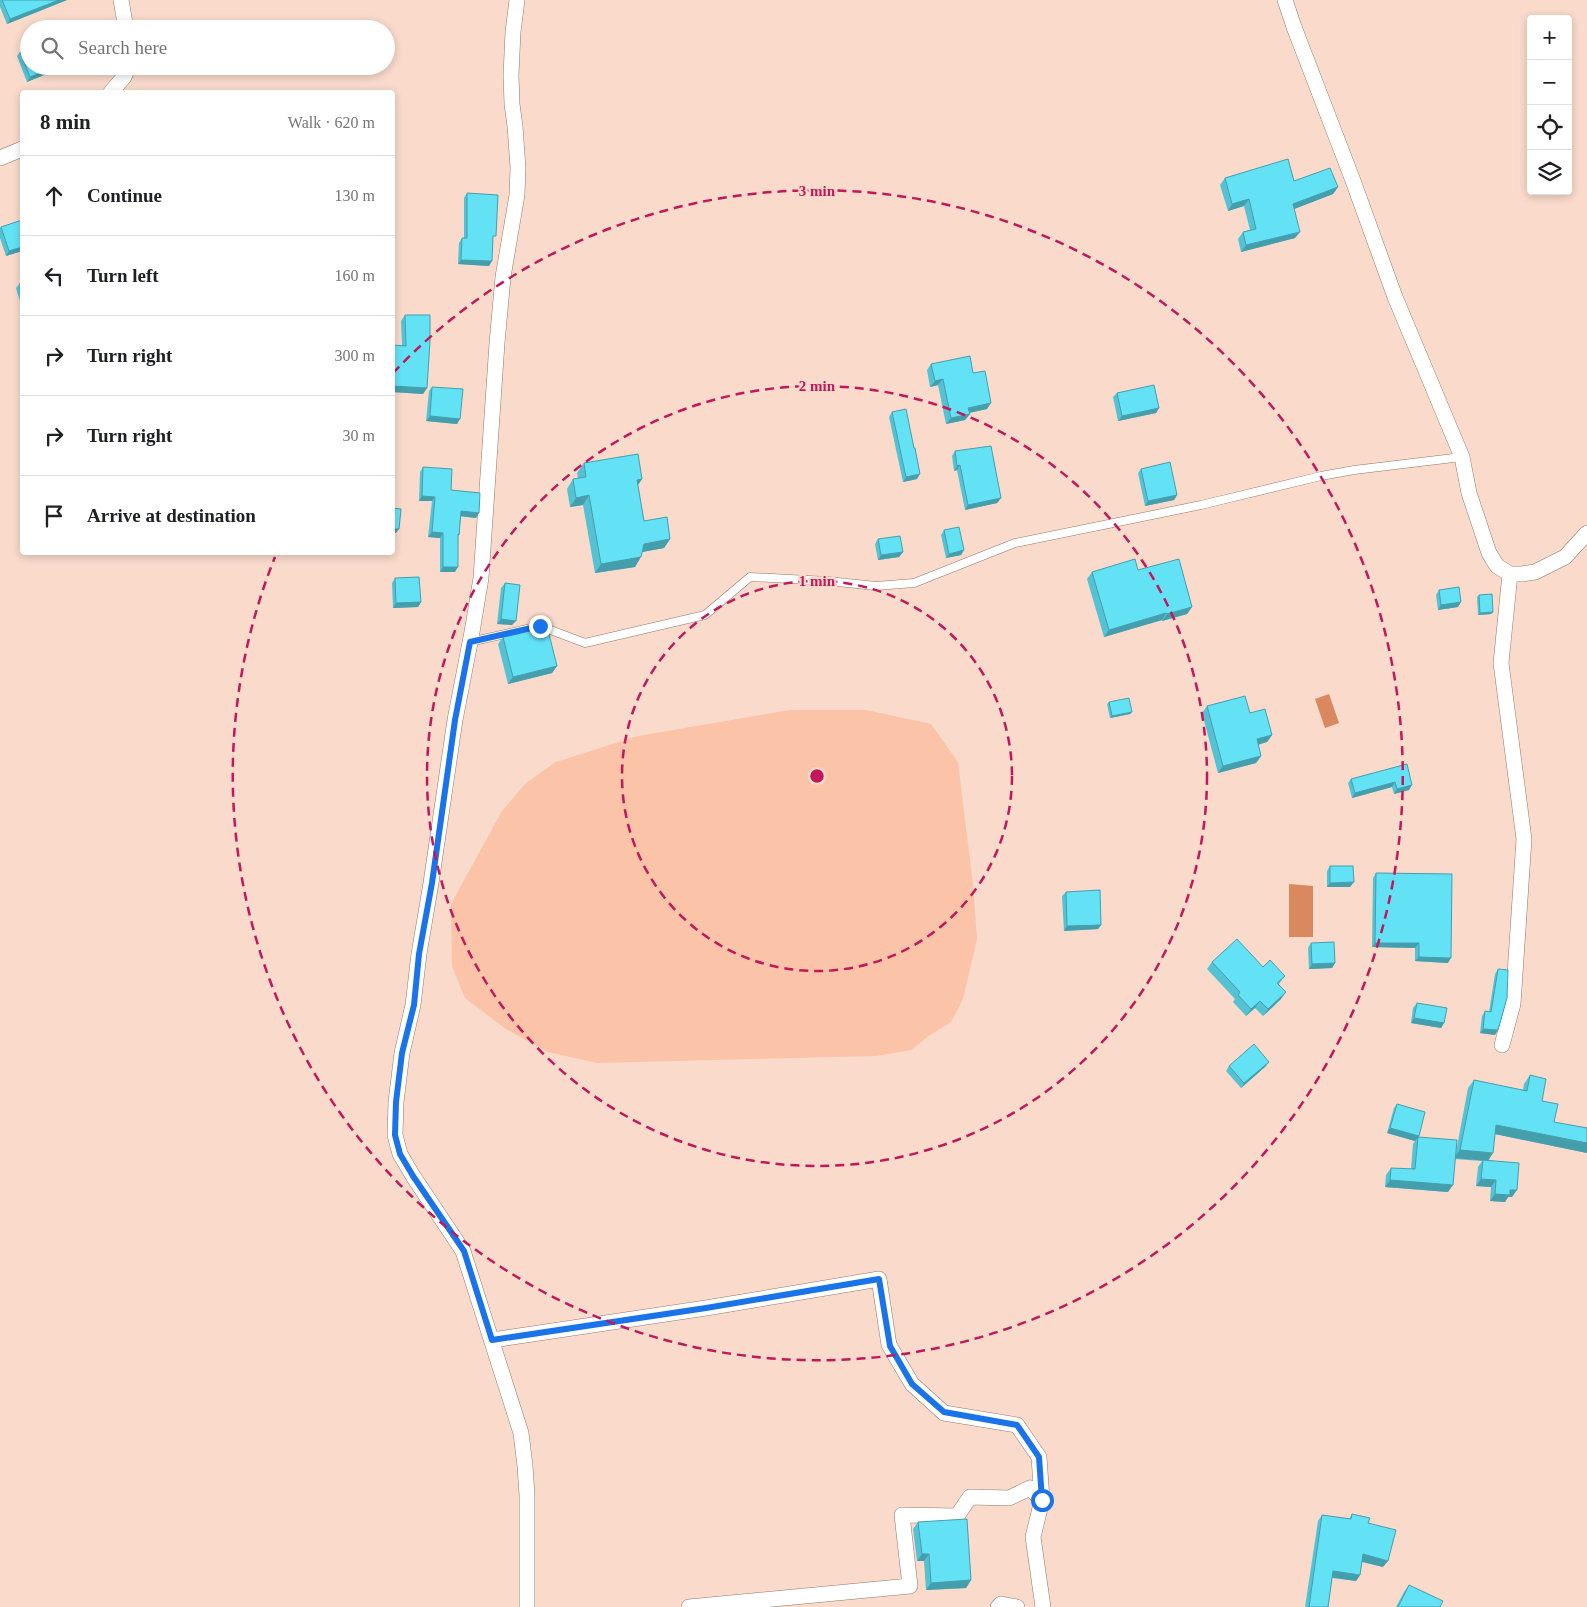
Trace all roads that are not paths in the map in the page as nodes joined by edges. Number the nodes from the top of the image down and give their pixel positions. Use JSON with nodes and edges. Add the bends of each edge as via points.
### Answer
{"nodes":[{"id":1,"x":121,"y":0,"type":"edge"},
{"id":2,"x":517,"y":0,"type":"edge"},
{"id":3,"x":1285,"y":0,"type":"edge"},
{"id":4,"x":124,"y":20,"type":"edge"},
{"id":5,"x":125,"y":75,"type":"edge"},
{"id":6,"x":113,"y":90,"type":"edge"},
{"id":7,"x":20,"y":150,"type":"edge"},
{"id":8,"x":0,"y":158,"type":"edge"},
{"id":9,"x":1462,"y":457,"type":"junction"},
{"id":10,"x":1587,"y":532,"type":"edge"},
{"id":11,"x":1510,"y":574,"type":"junction"},
{"id":12,"x":470,"y":642,"type":"junction"},
{"id":13,"x":1502,"y":1045,"type":"dead end"},
{"id":14,"x":492,"y":1340,"type":"junction"},
{"id":15,"x":1042,"y":1500,"type":"junction"},
{"id":16,"x":527,"y":1607,"type":"edge"},
{"id":17,"x":689,"y":1607,"type":"edge"},
{"id":18,"x":998,"y":1607,"type":"edge"},
{"id":19,"x":1018,"y":1607,"type":"edge"},
{"id":20,"x":1043,"y":1607,"type":"edge"}],
"edges":[{"from":1,"to":4,"type":"street"},
{"from":2,"to":12,"type":"street","via":[[511,75],[517,195],[496,343],[481,578]]},
{"from":3,"to":9,"type":"street","via":[[1395,297]]},
{"from":5,"to":6,"type":"street"},
{"from":7,"to":8,"type":"street"},
{"from":9,"to":11,"type":"street","via":[[1468,493],[1489,553],[1497,566]]},
{"from":9,"to":12,"type":"lane","via":[[1322,476],[1201,505],[1015,543],[914,583],[876,586],[750,577],[705,615],[585,643],[540,626]]},
{"from":10,"to":11,"type":"street","via":[[1565,557],[1554,564],[1535,572]]},
{"from":11,"to":13,"type":"street","via":[[1501,663],[1524,839],[1513,1004]]},
{"from":12,"to":14,"type":"street","via":[[455,720],[414,1005],[402,1053],[395,1135],[400,1154],[413,1176],[464,1251]]},
{"from":14,"to":15,"type":"street","via":[[879,1279],[890,1346],[912,1384],[944,1412],[1017,1425],[1039,1457]]},
{"from":14,"to":16,"type":"street","via":[[521,1433],[527,1494]]},
{"from":15,"to":17,"type":"street","via":[[1030,1488],[1009,1498],[970,1497],[957,1516],[902,1515],[910,1586]]},
{"from":15,"to":20,"type":"street","via":[[1033,1536]]},
{"from":18,"to":19,"type":"street","via":[[1001,1604]]}]}
